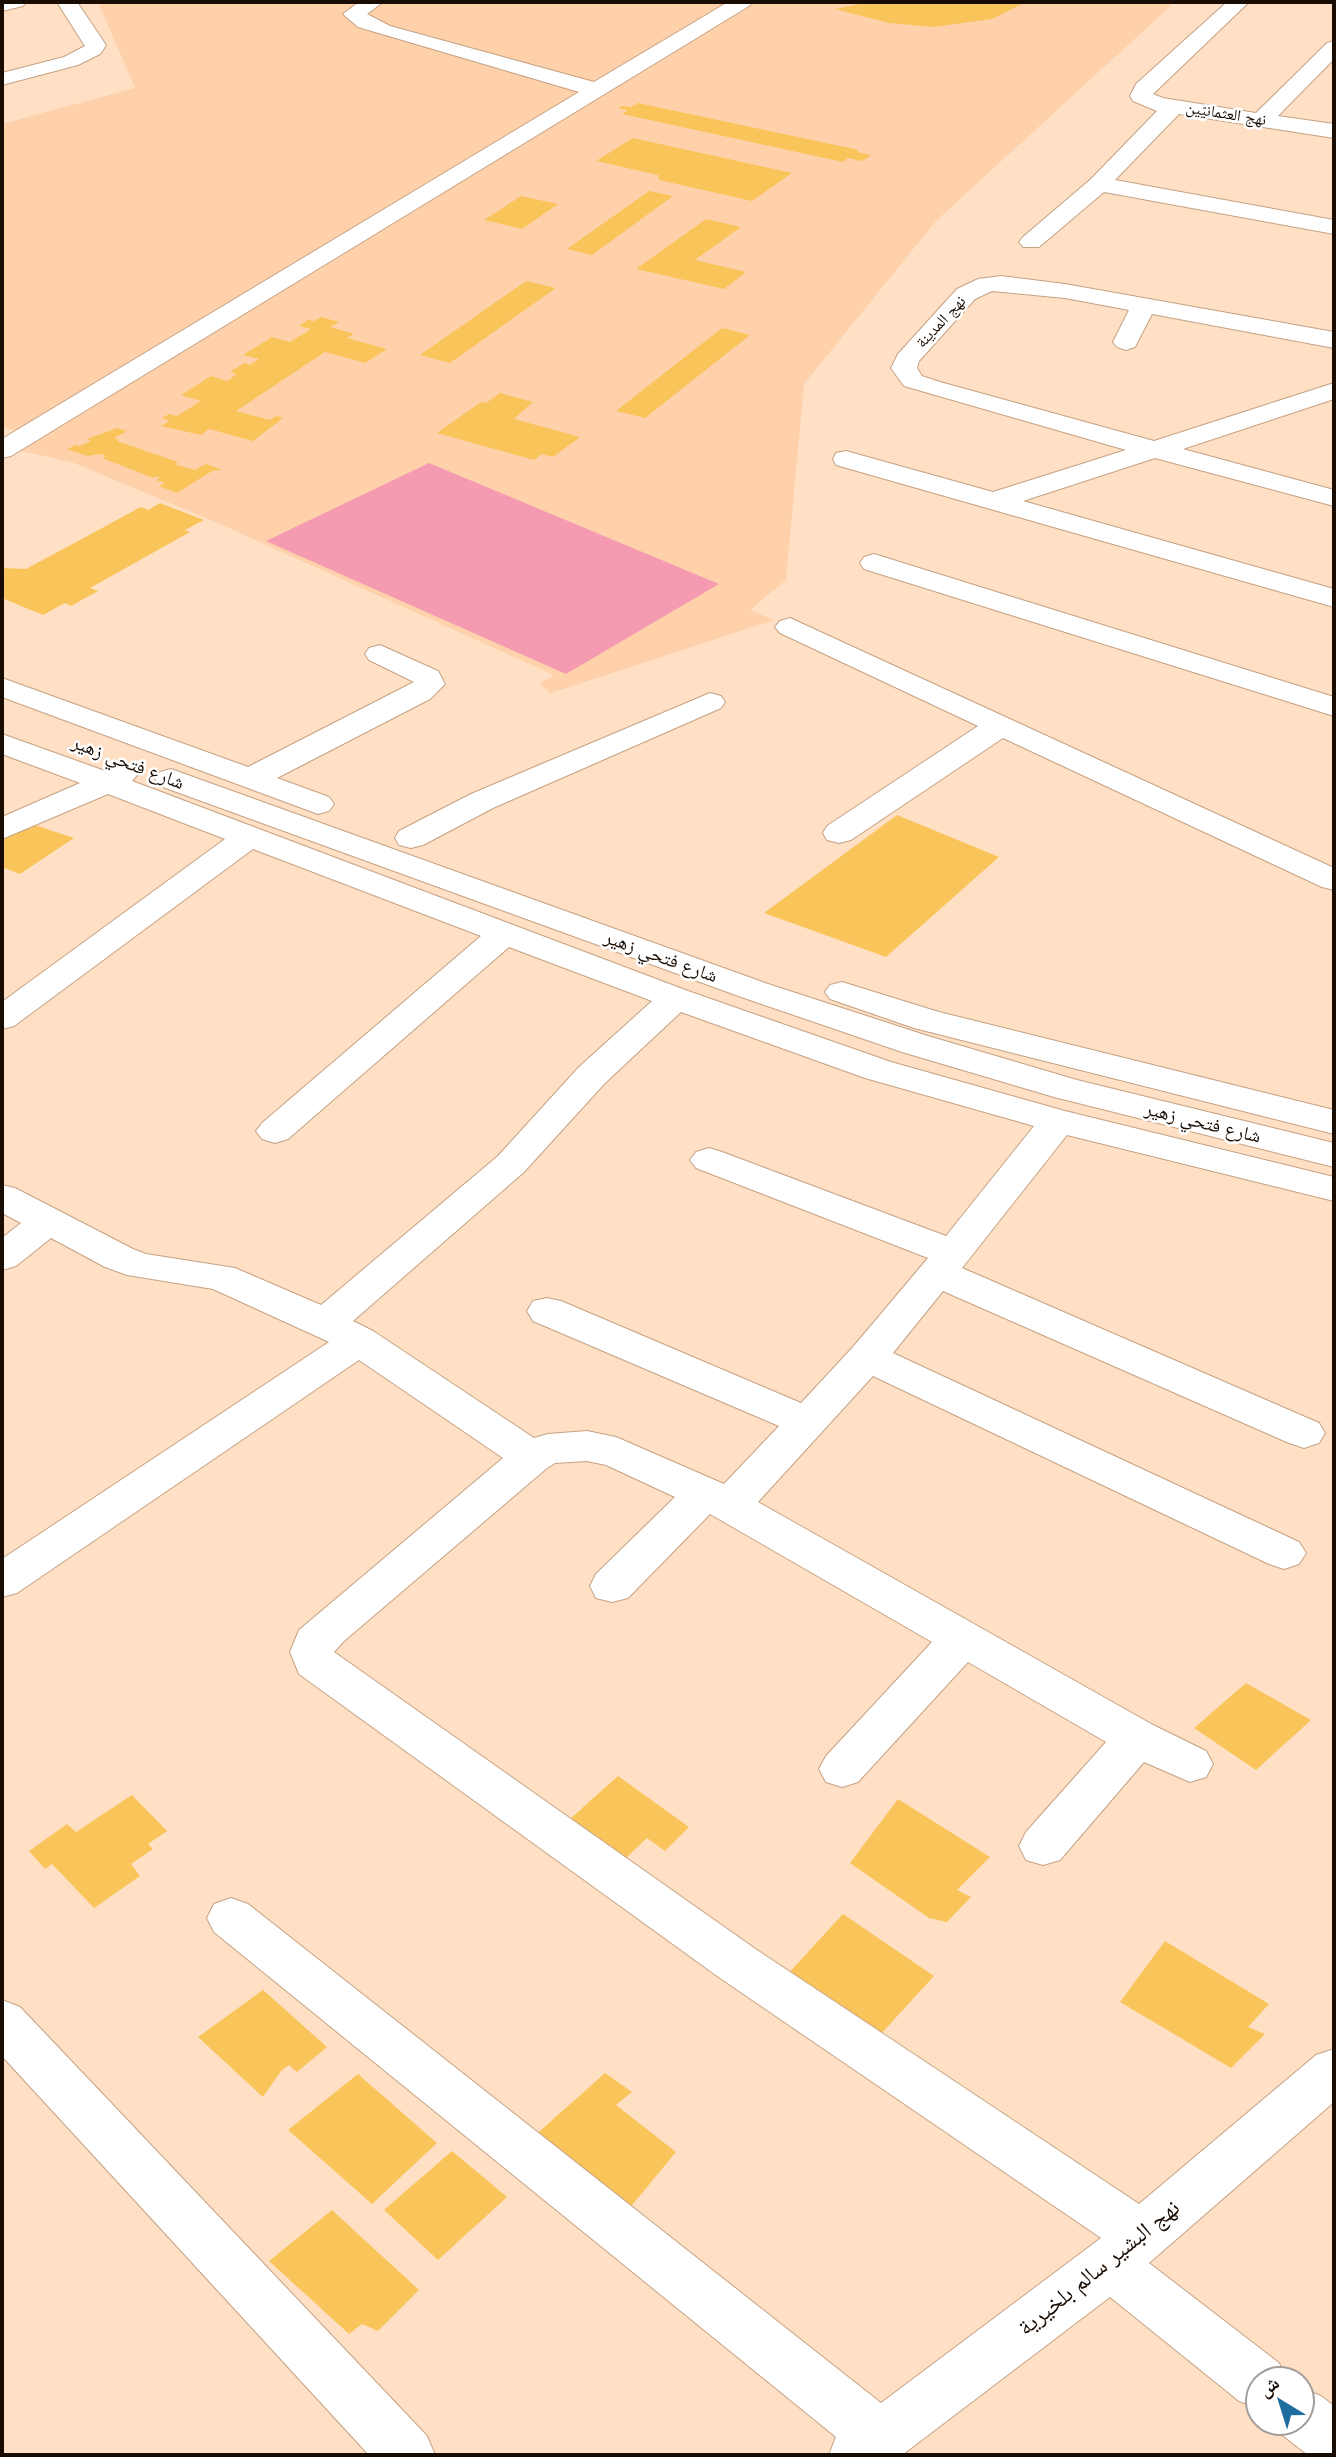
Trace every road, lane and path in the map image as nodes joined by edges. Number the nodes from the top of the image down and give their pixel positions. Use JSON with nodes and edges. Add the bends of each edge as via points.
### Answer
{"nodes":[{"id":1,"x":16,"y":2,"type":"edge"},
{"id":2,"x":67,"y":2,"type":"edge"},
{"id":3,"x":707,"y":2,"type":"edge"},
{"id":4,"x":742,"y":2,"type":"edge"},
{"id":5,"x":1239,"y":2,"type":"edge"},
{"id":6,"x":360,"y":3,"type":"edge"},
{"id":7,"x":2,"y":5,"type":"edge"},
{"id":8,"x":1334,"y":47,"type":"edge"},
{"id":9,"x":2,"y":79,"type":"edge"},
{"id":10,"x":570,"y":83,"type":"junction"},
{"id":11,"x":597,"y":90,"type":"junction"},
{"id":12,"x":1174,"y":106,"type":"junction"},
{"id":13,"x":1261,"y":120,"type":"junction"},
{"id":14,"x":1334,"y":131,"type":"edge"},
{"id":15,"x":1099,"y":184,"type":"junction"},
{"id":16,"x":1334,"y":226,"type":"edge"},
{"id":17,"x":1031,"y":242,"type":"dead end"},
{"id":18,"x":224,"y":292,"type":"junction"},
{"id":19,"x":251,"y":300,"type":"junction"},
{"id":20,"x":1143,"y":306,"type":"junction"},
{"id":21,"x":1334,"y":340,"type":"edge"},
{"id":22,"x":1126,"y":342,"type":"dead end"},
{"id":23,"x":1334,"y":391,"type":"edge"},
{"id":24,"x":2,"y":424,"type":"edge"},
{"id":25,"x":2,"y":450,"type":"edge"},
{"id":26,"x":1156,"y":450,"type":"junction"},
{"id":27,"x":846,"y":459,"type":"dead end"},
{"id":28,"x":1334,"y":498,"type":"edge"},
{"id":29,"x":991,"y":502,"type":"junction"},
{"id":30,"x":874,"y":563,"type":"dead end"},
{"id":31,"x":1334,"y":598,"type":"edge"},
{"id":32,"x":790,"y":627,"type":"dead end"},
{"id":33,"x":380,"y":654,"type":"dead end"},
{"id":34,"x":2,"y":687,"type":"edge"},
{"id":35,"x":710,"y":702,"type":"dead end"},
{"id":36,"x":1334,"y":707,"type":"edge"},
{"id":37,"x":2,"y":716,"type":"edge"},
{"id":38,"x":1001,"y":725,"type":"junction"},
{"id":39,"x":2,"y":743,"type":"edge"},
{"id":40,"x":112,"y":771,"type":"junction"},
{"id":41,"x":250,"y":779,"type":"junction"},
{"id":42,"x":2,"y":813,"type":"edge"},
{"id":43,"x":2,"y":829,"type":"edge"},
{"id":44,"x":839,"y":833,"type":"dead end"},
{"id":45,"x":249,"y":837,"type":"junction"},
{"id":46,"x":411,"y":838,"type":"junction"},
{"id":47,"x":1334,"y":880,"type":"edge"},
{"id":48,"x":505,"y":933,"type":"junction"},
{"id":49,"x":676,"y":998,"type":"junction"},
{"id":50,"x":2,"y":1018,"type":"edge"},
{"id":51,"x":1058,"y":1121,"type":"junction"},
{"id":52,"x":1334,"y":1122,"type":"edge"},
{"id":53,"x":275,"y":1131,"type":"dead end"},
{"id":54,"x":1334,"y":1155,"type":"edge"},
{"id":55,"x":709,"y":1160,"type":"dead end"},
{"id":56,"x":1334,"y":1189,"type":"edge"},
{"id":57,"x":2,"y":1197,"type":"edge"},
{"id":58,"x":49,"y":1220,"type":"junction"},
{"id":59,"x":2,"y":1257,"type":"edge"},
{"id":60,"x":945,"y":1263,"type":"junction"},
{"id":61,"x":547,"y":1311,"type":"dead end"},
{"id":62,"x":342,"y":1332,"type":"junction"},
{"id":63,"x":867,"y":1357,"type":"junction"},
{"id":64,"x":805,"y":1421,"type":"junction"},
{"id":65,"x":1304,"y":1433,"type":"dead end"},
{"id":66,"x":532,"y":1457,"type":"junction"},
{"id":67,"x":718,"y":1499,"type":"junction"},
{"id":68,"x":1284,"y":1553,"type":"dead end"},
{"id":69,"x":2,"y":1581,"type":"edge"},
{"id":70,"x":612,"y":1586,"type":"dead end"},
{"id":71,"x":964,"y":1637,"type":"junction"},
{"id":72,"x":1137,"y":1738,"type":"junction"},
{"id":73,"x":1190,"y":1763,"type":"dead end"},
{"id":74,"x":842,"y":1769,"type":"dead end"},
{"id":75,"x":1043,"y":1846,"type":"dead end"},
{"id":76,"x":231,"y":1918,"type":"dead end"},
{"id":77,"x":2,"y":2022,"type":"edge"},
{"id":78,"x":1334,"y":2071,"type":"edge"},
{"id":79,"x":1126,"y":2250,"type":"junction"},
{"id":80,"x":1245,"y":2368,"type":"edge"},
{"id":81,"x":1315,"y":2426,"type":"edge"},
{"id":82,"x":1334,"y":2441,"type":"edge"},
{"id":83,"x":868,"y":2446,"type":"edge"},
{"id":84,"x":407,"y":2455,"type":"edge"}],
"edges":[{"from":1,"to":7,"type":"street"},
{"from":2,"to":9,"type":"street","via":[[96,45],[93,50],[71,61]]},
{"from":3,"to":10,"type":"street"},
{"from":4,"to":11,"type":"street"},
{"from":5,"to":12,"type":"street","name":"نهج العثمانيّين","via":[[1144,89],[1141,96],[1151,102]]},
{"from":6,"to":10,"type":"street","via":[[353,14],[383,30]]},
{"from":8,"to":13,"type":"street"},
{"from":10,"to":11,"type":"street"},
{"from":10,"to":18,"type":"street"},
{"from":11,"to":19,"type":"street"},
{"from":12,"to":13,"type":"street","name":"نهج العثمانيّين"},
{"from":12,"to":15,"type":"street"},
{"from":13,"to":14,"type":"street","name":"نهج العثمانيّين"},
{"from":15,"to":16,"type":"street"},
{"from":15,"to":17,"type":"street"},
{"from":18,"to":19,"type":"street"},
{"from":18,"to":24,"type":"street"},
{"from":19,"to":25,"type":"street"},
{"from":20,"to":21,"type":"street","name":"نهج المدينة"},
{"from":20,"to":22,"type":"street"},
{"from":20,"to":26,"type":"street","name":"نهج المدينة","via":[[1030,286],[987,284],[966,294],[906,359],[904,368],[914,381],[931,388]]},
{"from":23,"to":26,"type":"street"},
{"from":26,"to":28,"type":"street"},
{"from":26,"to":29,"type":"street"},
{"from":27,"to":29,"type":"street"},
{"from":29,"to":31,"type":"street"},
{"from":30,"to":36,"type":"street"},
{"from":32,"to":38,"type":"street"},
{"from":33,"to":41,"type":"street","via":[[427,677],[430,684]]},
{"from":34,"to":41,"type":"street","name":"شارع فتحي زهير"},
{"from":35,"to":46,"type":"street","via":[[482,801]]},
{"from":37,"to":40,"type":"street","name":"شارع فتحي زهير"},
{"from":38,"to":44,"type":"street"},
{"from":38,"to":47,"type":"street"},
{"from":39,"to":40,"type":"street"},
{"from":40,"to":42,"type":"street"},
{"from":40,"to":43,"type":"street"},
{"from":40,"to":45,"type":"street"},
{"from":40,"to":54,"type":"street","name":"شارع فتحي زهير","via":[[915,1044],[1067,1089]]},
{"from":41,"to":46,"type":"street","name":"شارع فتحي زهير"},
{"from":45,"to":48,"type":"street"},
{"from":45,"to":50,"type":"street"},
{"from":46,"to":52,"type":"street","name":"شارع فتحي زهير","via":[[776,971],[927,1020]]},
{"from":48,"to":49,"type":"street"},
{"from":48,"to":53,"type":"street"},
{"from":49,"to":51,"type":"street","via":[[878,1070]]},
{"from":49,"to":62,"type":"street","via":[[592,1075],[550,1124]]},
{"from":51,"to":56,"type":"street"},
{"from":51,"to":60,"type":"street"},
{"from":55,"to":60,"type":"street"},
{"from":57,"to":58,"type":"street"},
{"from":58,"to":59,"type":"street"},
{"from":58,"to":62,"type":"street","via":[[119,1258],[141,1266],[220,1277]]},
{"from":60,"to":63,"type":"street"},
{"from":60,"to":65,"type":"street"},
{"from":61,"to":64,"type":"street"},
{"from":62,"to":66,"type":"street"},
{"from":62,"to":69,"type":"street"},
{"from":63,"to":64,"type":"street"},
{"from":63,"to":68,"type":"street"},
{"from":64,"to":67,"type":"street"},
{"from":66,"to":67,"type":"street","via":[[548,1449],[587,1446],[616,1452]]},
{"from":66,"to":79,"type":"street","via":[[328,1629],[315,1642],[315,1662],[737,1963]]},
{"from":67,"to":70,"type":"street"},
{"from":67,"to":71,"type":"street"},
{"from":71,"to":72,"type":"street"},
{"from":71,"to":74,"type":"street"},
{"from":72,"to":73,"type":"street"},
{"from":72,"to":75,"type":"street"},
{"from":76,"to":83,"type":"street"},
{"from":77,"to":84,"type":"street"},
{"from":78,"to":79,"type":"street","name":"نهج البشير سالم بلخيرية"},
{"from":79,"to":80,"type":"street"},
{"from":79,"to":83,"type":"street","name":"نهج البشير سالم بلخيرية"},
{"from":81,"to":82,"type":"street"}]}
